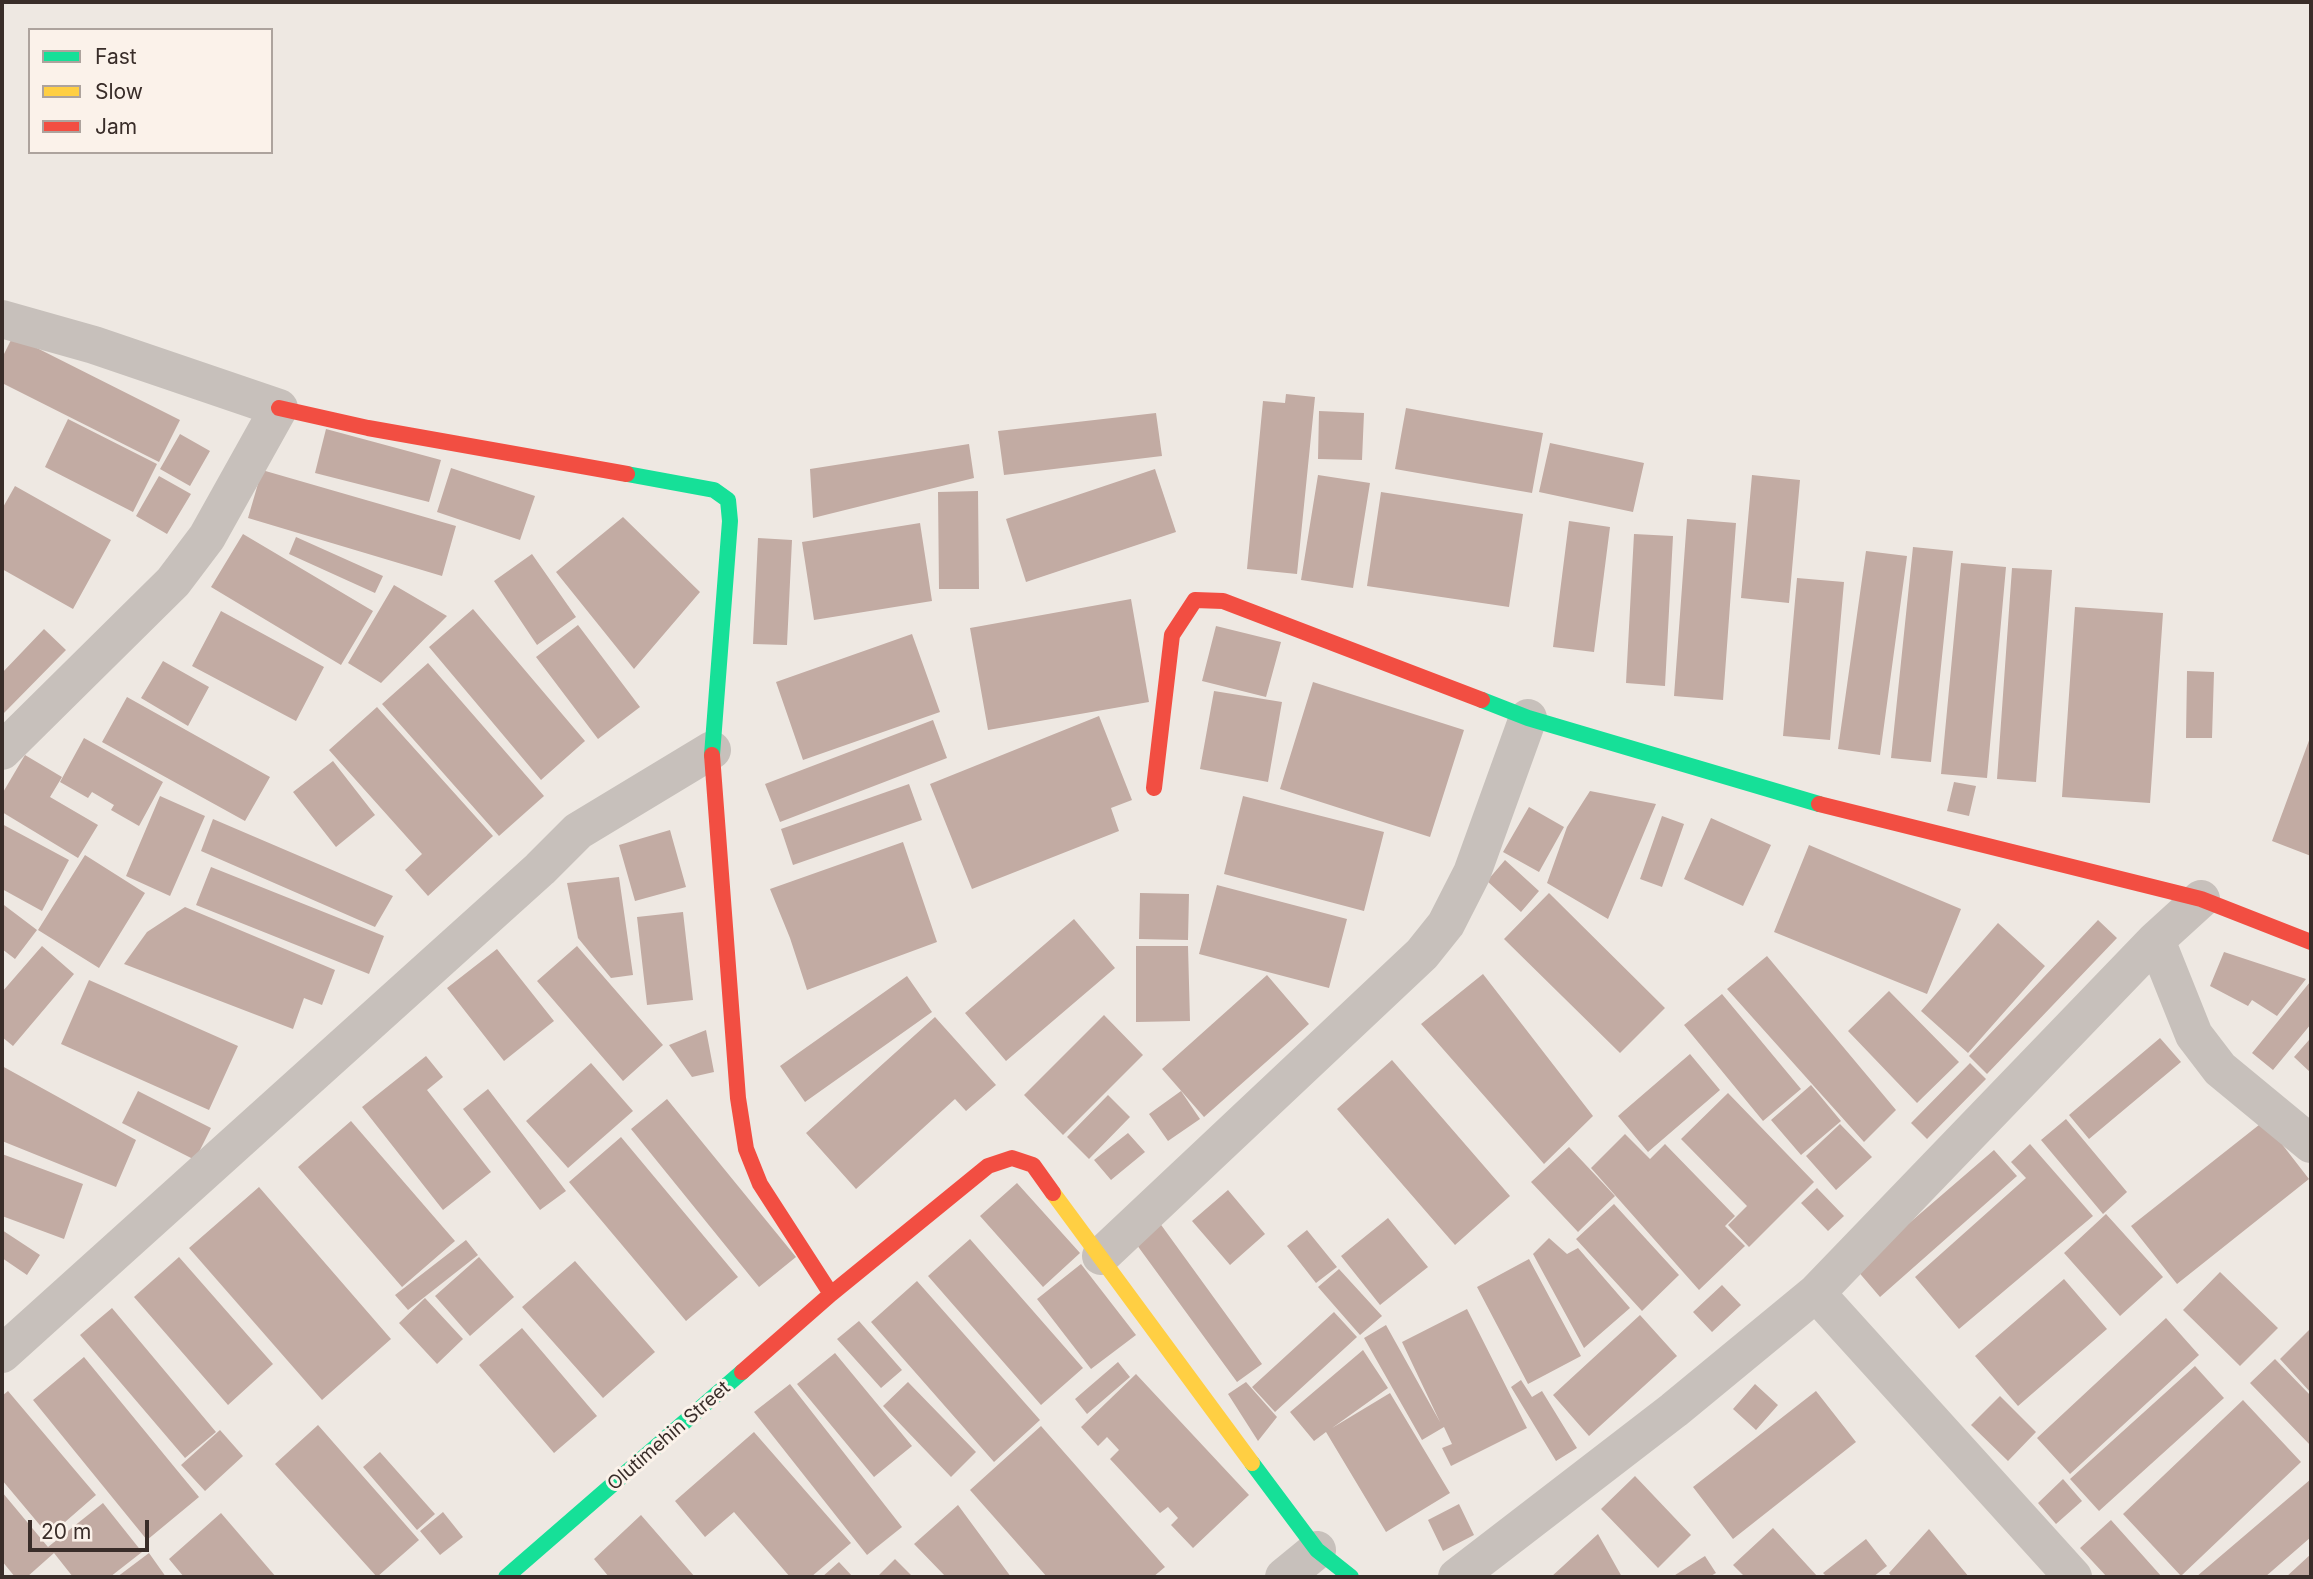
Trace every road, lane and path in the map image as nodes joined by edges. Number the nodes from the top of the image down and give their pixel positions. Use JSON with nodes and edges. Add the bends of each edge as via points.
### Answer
{"nodes":[{"id":1,"x":2,"y":319,"type":"edge"},
{"id":2,"x":279,"y":408,"type":"junction"},
{"id":3,"x":1528,"y":718,"type":"junction"},
{"id":4,"x":712,"y":750,"type":"junction"},
{"id":5,"x":2,"y":751,"type":"edge"},
{"id":6,"x":1154,"y":788,"type":"dead end"},
{"id":7,"x":2200,"y":899,"type":"junction"},
{"id":8,"x":2156,"y":940,"type":"junction"},
{"id":9,"x":2311,"y":942,"type":"edge"},
{"id":10,"x":2311,"y":1144,"type":"edge"},
{"id":11,"x":1101,"y":1256,"type":"junction"},
{"id":12,"x":1816,"y":1293,"type":"junction"},
{"id":13,"x":831,"y":1294,"type":"junction"},
{"id":14,"x":2,"y":1353,"type":"edge"},
{"id":15,"x":1317,"y":1550,"type":"junction"},
{"id":16,"x":506,"y":1577,"type":"edge"},
{"id":17,"x":1284,"y":1577,"type":"edge"},
{"id":18,"x":1350,"y":1577,"type":"edge"},
{"id":19,"x":1457,"y":1577,"type":"edge"},
{"id":20,"x":2073,"y":1577,"type":"edge"}],
"edges":[{"from":1,"to":2,"type":"street"},
{"from":2,"to":4,"type":"street","via":[[714,490],[728,500]]},
{"from":2,"to":5,"type":"street","via":[[207,537],[173,582]]},
{"from":3,"to":6,"type":"street","via":[[1223,601],[1195,600],[1172,635]]},
{"from":3,"to":7,"type":"street","via":[[1805,800]]},
{"from":3,"to":11,"type":"street","via":[[1472,873],[1446,925],[1412,963]]},
{"from":4,"to":13,"type":"street","via":[[738,1098],[746,1149],[760,1184]]},
{"from":4,"to":14,"type":"street","via":[[578,831]]},
{"from":7,"to":8,"type":"street"},
{"from":7,"to":9,"type":"street"},
{"from":8,"to":10,"type":"street","via":[[2194,1035],[2220,1069]]},
{"from":8,"to":12,"type":"street"},
{"from":11,"to":13,"type":"street","name":"Olutimehin Street","via":[[1033,1165],[1012,1158],[988,1166]]},
{"from":11,"to":15,"type":"street","name":"Olutimehin Street"},
{"from":12,"to":19,"type":"street","via":[[1674,1410]]},
{"from":12,"to":20,"type":"street"},
{"from":13,"to":16,"type":"street","name":"Olutimehin Street"},
{"from":15,"to":17,"type":"street"},
{"from":15,"to":18,"type":"street","name":"Olutimehin Street"}]}
